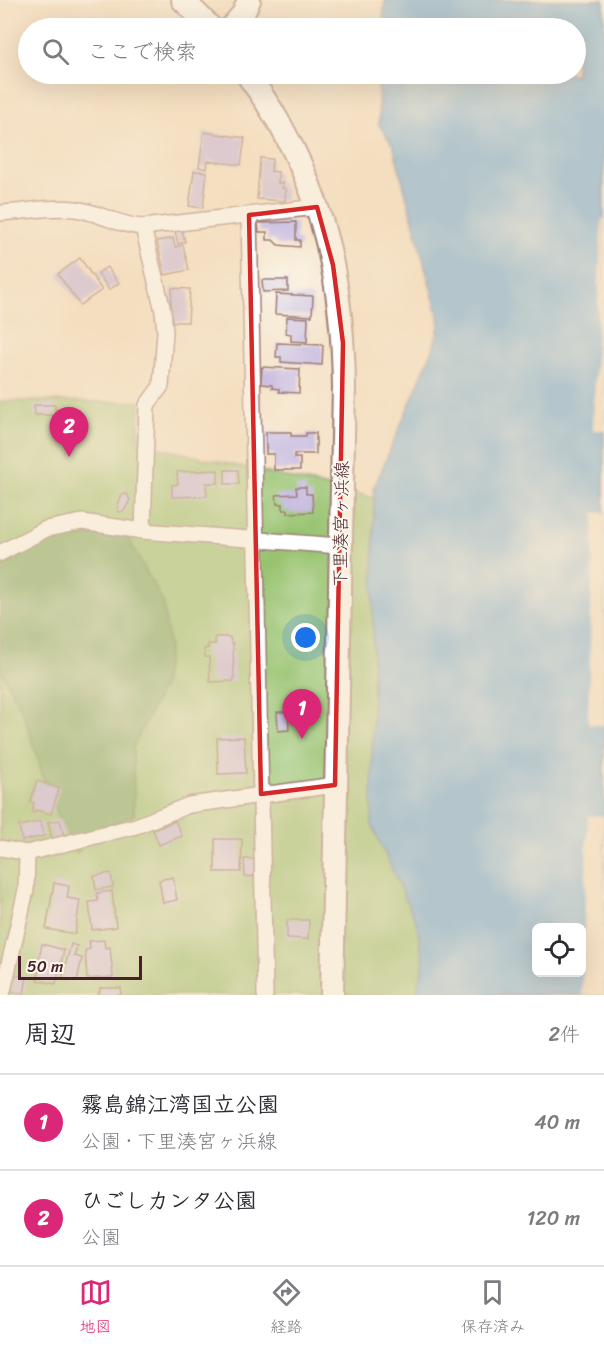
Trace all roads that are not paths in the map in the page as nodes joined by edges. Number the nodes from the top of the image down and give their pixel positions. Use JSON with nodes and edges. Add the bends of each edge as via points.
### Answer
{"nodes":[{"id":1,"x":183,"y":0,"type":"edge"},
{"id":2,"x":249,"y":0,"type":"edge"},
{"id":3,"x":201,"y":18,"type":"edge"},
{"id":4,"x":240,"y":18,"type":"edge"},
{"id":5,"x":254,"y":84,"type":"edge"},
{"id":6,"x":317,"y":207,"type":"junction"},
{"id":7,"x":0,"y":213,"type":"edge"},
{"id":8,"x":249,"y":215,"type":"junction"},
{"id":9,"x":143,"y":227,"type":"junction"},
{"id":10,"x":143,"y":531,"type":"junction"},
{"id":11,"x":255,"y":539,"type":"junction"},
{"id":12,"x":340,"y":546,"type":"junction"},
{"id":13,"x":0,"y":553,"type":"edge"},
{"id":14,"x":334,"y":784,"type":"junction"},
{"id":15,"x":261,"y":794,"type":"junction"},
{"id":16,"x":0,"y":848,"type":"edge"},
{"id":17,"x":27,"y":853,"type":"junction"},
{"id":18,"x":2,"y":995,"type":"edge"},
{"id":19,"x":265,"y":995,"type":"edge"},
{"id":20,"x":332,"y":995,"type":"edge"}],
"edges":[{"from":1,"to":3,"type":"main road"},
{"from":2,"to":4,"type":"main road"},
{"from":5,"to":6,"type":"main road","name":"下里湊宮ヶ浜線","via":[[300,162]]},
{"from":6,"to":8,"type":"street"},
{"from":6,"to":12,"type":"main road","name":"下里湊宮ヶ浜線","via":[[333,265],[342,324]]},
{"from":7,"to":9,"type":"street","via":[[74,209]]},
{"from":8,"to":9,"type":"street"},
{"from":8,"to":11,"type":"street"},
{"from":9,"to":10,"type":"street","via":[[165,332],[161,386],[147,405]]},
{"from":10,"to":11,"type":"street"},
{"from":10,"to":13,"type":"street","via":[[67,523],[46,529]]},
{"from":11,"to":12,"type":"street"},
{"from":11,"to":15,"type":"street"},
{"from":12,"to":14,"type":"main road","name":"下里湊宮ヶ浜線"},
{"from":14,"to":15,"type":"street"},
{"from":14,"to":20,"type":"main road","name":"下里湊宮ヶ浜線"},
{"from":15,"to":17,"type":"street","via":[[189,804],[136,826]]},
{"from":15,"to":19,"type":"street"},
{"from":16,"to":17,"type":"street"},
{"from":17,"to":18,"type":"street","via":[[26,890]]}]}
